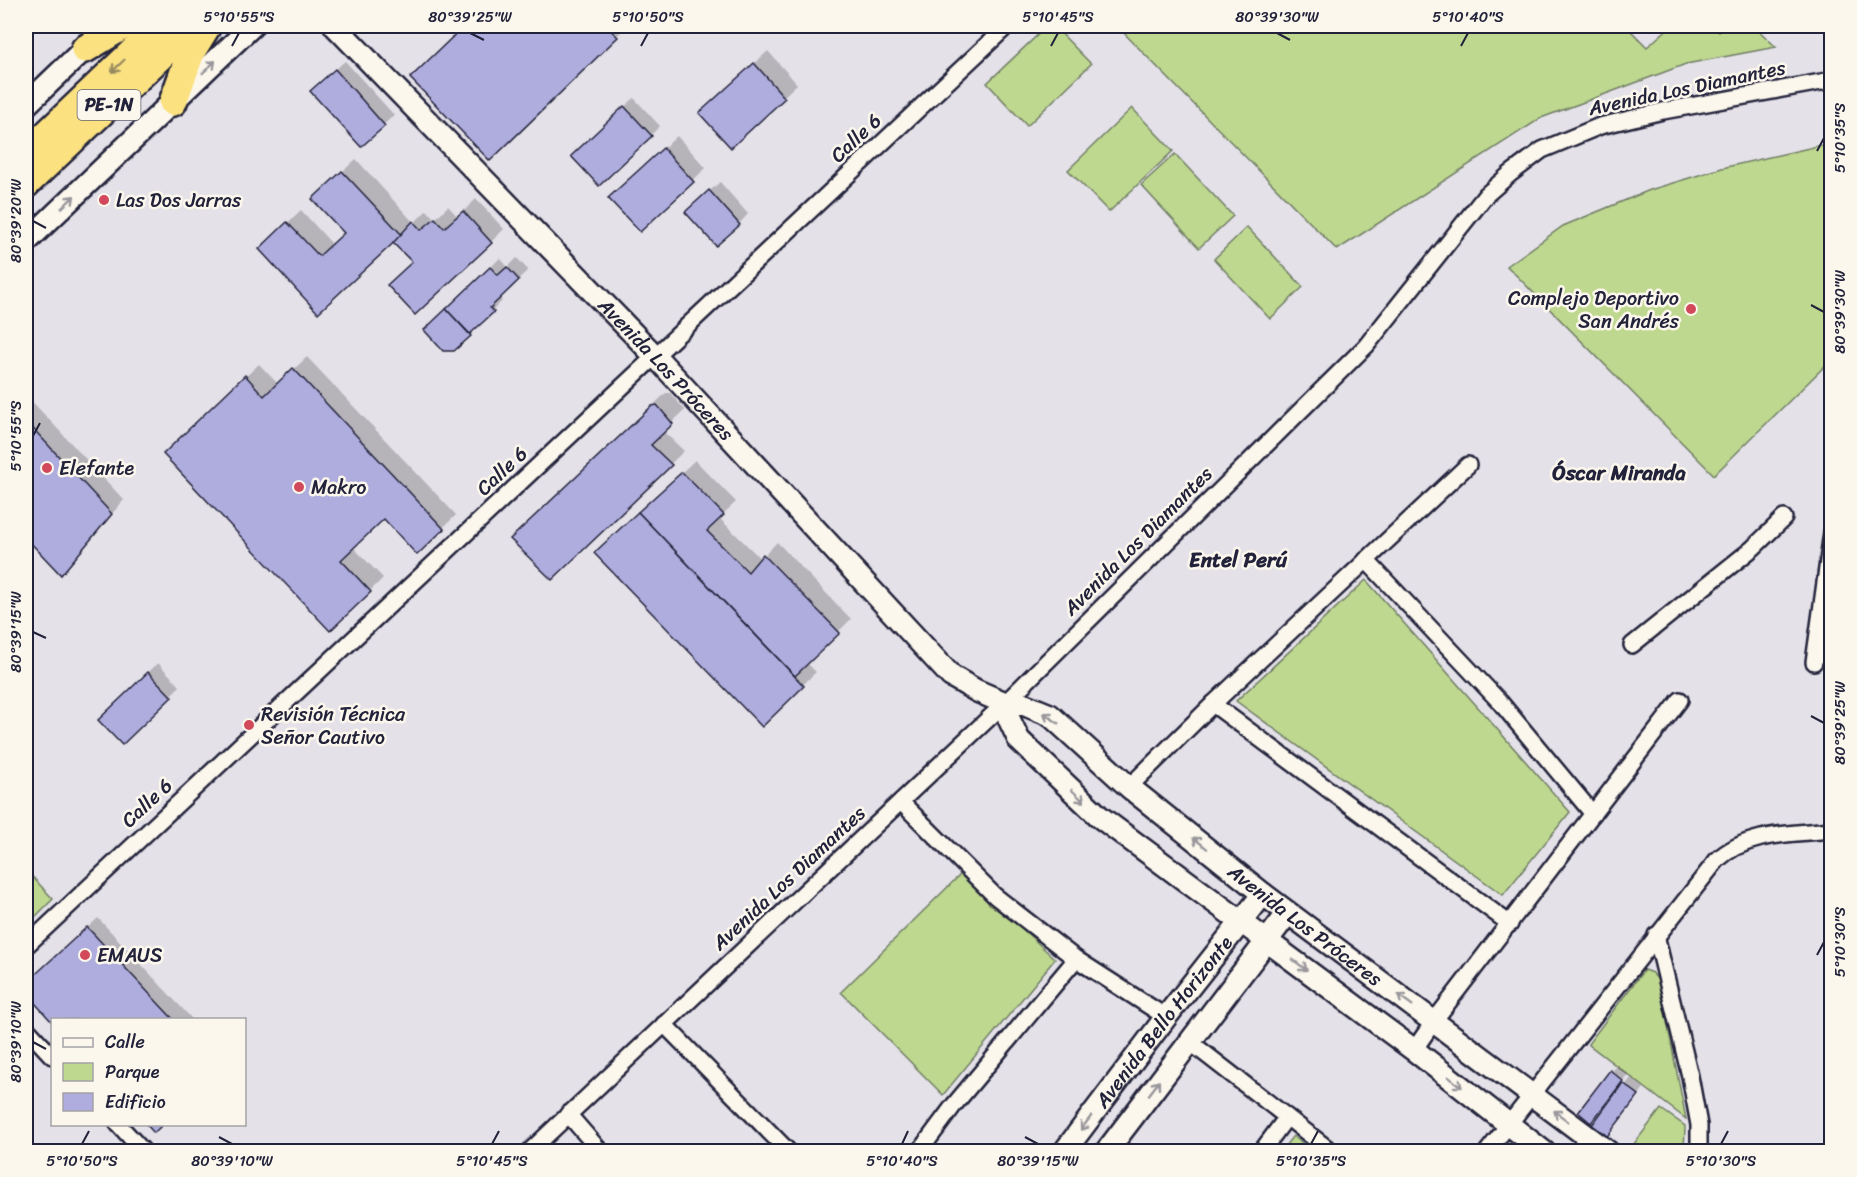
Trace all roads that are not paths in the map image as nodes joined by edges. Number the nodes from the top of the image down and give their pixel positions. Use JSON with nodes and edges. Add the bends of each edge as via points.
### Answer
{"nodes":[{"id":1,"x":110,"y":26,"type":"edge"},
{"id":2,"x":123,"y":26,"type":"edge"},
{"id":3,"x":160,"y":26,"type":"edge"},
{"id":4,"x":192,"y":26,"type":"edge"},
{"id":5,"x":207,"y":26,"type":"edge"},
{"id":6,"x":252,"y":26,"type":"edge"},
{"id":7,"x":335,"y":26,"type":"edge"},
{"id":8,"x":1007,"y":26,"type":"edge"},
{"id":9,"x":85,"y":49,"type":"junction"},
{"id":10,"x":1832,"y":80,"type":"edge"},
{"id":11,"x":173,"y":102,"type":"junction"},
{"id":12,"x":26,"y":105,"type":"edge"},
{"id":13,"x":26,"y":154,"type":"edge"},
{"id":14,"x":26,"y":184,"type":"edge"},
{"id":15,"x":26,"y":242,"type":"edge"},
{"id":16,"x":655,"y":356,"type":"junction"},
{"id":17,"x":1468,"y":465,"type":"dead end"},
{"id":18,"x":1784,"y":518,"type":"dead end"},
{"id":19,"x":1832,"y":532,"type":"edge"},
{"id":20,"x":1366,"y":560,"type":"junction"},
{"id":21,"x":1825,"y":619,"type":"edge"},
{"id":22,"x":1632,"y":645,"type":"dead end"},
{"id":23,"x":1814,"y":662,"type":"dead end"},
{"id":24,"x":1680,"y":700,"type":"dead end"},
{"id":25,"x":1005,"y":703,"type":"junction"},
{"id":26,"x":1213,"y":704,"type":"junction"},
{"id":27,"x":1130,"y":787,"type":"junction"},
{"id":28,"x":901,"y":802,"type":"junction"},
{"id":29,"x":1593,"y":814,"type":"junction"},
{"id":30,"x":1832,"y":830,"type":"edge"},
{"id":31,"x":1263,"y":894,"type":"junction"},
{"id":32,"x":1288,"y":913,"type":"junction"},
{"id":33,"x":1242,"y":921,"type":"junction"},
{"id":34,"x":1510,"y":924,"type":"junction"},
{"id":35,"x":1656,"y":935,"type":"junction"},
{"id":36,"x":1267,"y":940,"type":"junction"},
{"id":37,"x":26,"y":946,"type":"edge"},
{"id":38,"x":1076,"y":959,"type":"junction"},
{"id":39,"x":1166,"y":1017,"type":"junction"},
{"id":40,"x":1434,"y":1021,"type":"junction"},
{"id":41,"x":664,"y":1024,"type":"junction"},
{"id":42,"x":26,"y":1028,"type":"edge"},
{"id":43,"x":1190,"y":1042,"type":"junction"},
{"id":44,"x":1414,"y":1050,"type":"junction"},
{"id":45,"x":51,"y":1055,"type":"edge"},
{"id":46,"x":1532,"y":1094,"type":"junction"},
{"id":47,"x":568,"y":1114,"type":"junction"},
{"id":48,"x":1287,"y":1117,"type":"junction"},
{"id":49,"x":1508,"y":1123,"type":"junction"},
{"id":50,"x":119,"y":1126,"type":"edge"},
{"id":51,"x":144,"y":1152,"type":"edge"},
{"id":52,"x":529,"y":1152,"type":"edge"},
{"id":53,"x":601,"y":1152,"type":"edge"},
{"id":54,"x":789,"y":1152,"type":"edge"},
{"id":55,"x":919,"y":1152,"type":"edge"},
{"id":56,"x":1064,"y":1152,"type":"edge"},
{"id":57,"x":1106,"y":1152,"type":"edge"},
{"id":58,"x":1261,"y":1152,"type":"edge"},
{"id":59,"x":1332,"y":1152,"type":"edge"},
{"id":60,"x":1487,"y":1152,"type":"edge"},
{"id":61,"x":1544,"y":1152,"type":"edge"},
{"id":62,"x":1608,"y":1152,"type":"edge"},
{"id":63,"x":1699,"y":1152,"type":"edge"}],
"edges":[{"from":1,"to":9,"type":"street"},
{"from":2,"to":9,"type":"highway"},
{"from":3,"to":13,"type":"highway","number":"PE-1N","one_way":true},
{"from":4,"to":14,"type":"highway","number":"PE-1N"},
{"from":5,"to":11,"type":"highway","via":[[191,52]]},
{"from":11,"to":6,"type":"street","one_way":true},
{"from":7,"to":16,"type":"street","name":"Avenida Los Próceres"},
{"from":8,"to":16,"type":"street","name":"Calle 6"},
{"from":9,"to":12,"type":"street"},
{"from":10,"to":25,"type":"street","name":"Avenida Los Diamantes","via":[[1600,126],[1542,150],[1518,168],[1486,195],[1366,346]]},
{"from":15,"to":11,"type":"street","one_way":true},
{"from":16,"to":25,"type":"street","name":"Avenida Los Próceres","via":[[951,676]]},
{"from":16,"to":37,"type":"street","name":"Calle 6"},
{"from":17,"to":20,"type":"street"},
{"from":18,"to":22,"type":"street","via":[[1753,548]]},
{"from":19,"to":21,"type":"street"},
{"from":20,"to":26,"type":"street"},
{"from":20,"to":29,"type":"street","via":[[1500,702]]},
{"from":21,"to":23,"type":"street"},
{"from":24,"to":29,"type":"street"},
{"from":27,"to":25,"type":"street","name":"Avenida Los Próceres","one_way":true,"via":[[1050,715],[1023,704]]},
{"from":25,"to":28,"type":"street","name":"Avenida Los Diamantes"},
{"from":25,"to":33,"type":"street","name":"Avenida Los Próceres","one_way":true,"via":[[1019,740],[1100,817]]},
{"from":26,"to":27,"type":"street"},
{"from":26,"to":34,"type":"street"},
{"from":31,"to":27,"type":"street","name":"Avenida Los Próceres","one_way":true},
{"from":28,"to":38,"type":"street","via":[[995,896]]},
{"from":28,"to":41,"type":"street","name":"Avenida Los Diamantes"},
{"from":29,"to":34,"type":"street"},
{"from":30,"to":35,"type":"street","via":[[1754,839],[1728,849]]},
{"from":31,"to":32,"type":"street","name":"Avenida Los Próceres"},
{"from":31,"to":33,"type":"street","name":"Avenida Bello Horizonte"},
{"from":32,"to":36,"type":"street","name":"Avenida Bello Horizonte"},
{"from":40,"to":32,"type":"street","name":"Avenida Los Próceres","one_way":true},
{"from":33,"to":36,"type":"street","name":"Avenida Los Próceres"},
{"from":33,"to":39,"type":"street","name":"Avenida Bello Horizonte"},
{"from":34,"to":40,"type":"street"},
{"from":35,"to":46,"type":"street"},
{"from":35,"to":63,"type":"street","via":[[1690,1076],[1699,1125]]},
{"from":36,"to":43,"type":"street","name":"Avenida Bello Horizonte"},
{"from":36,"to":44,"type":"street","name":"Avenida Los Próceres","one_way":true},
{"from":38,"to":39,"type":"street"},
{"from":38,"to":55,"type":"street"},
{"from":39,"to":56,"type":"street","name":"Avenida Bello Horizonte","one_way":true},
{"from":40,"to":44,"type":"street"},
{"from":40,"to":46,"type":"street","name":"Avenida Los Próceres"},
{"from":41,"to":47,"type":"street","name":"Avenida Los Diamantes"},
{"from":41,"to":54,"type":"street"},
{"from":42,"to":45,"type":"street"},
{"from":43,"to":48,"type":"street"},
{"from":57,"to":43,"type":"street","name":"Avenida Bello Horizonte","one_way":true},
{"from":44,"to":49,"type":"street","name":"Avenida Los Próceres","one_way":true},
{"from":46,"to":49,"type":"street"},
{"from":62,"to":46,"type":"street","name":"Avenida Los Próceres","one_way":true},
{"from":47,"to":52,"type":"street","name":"Avenida Los Diamantes"},
{"from":47,"to":53,"type":"street"},
{"from":48,"to":58,"type":"street"},
{"from":48,"to":59,"type":"street"},
{"from":49,"to":60,"type":"street"},
{"from":49,"to":61,"type":"street","name":"Avenida Los Próceres"},
{"from":50,"to":51,"type":"street"}]}
